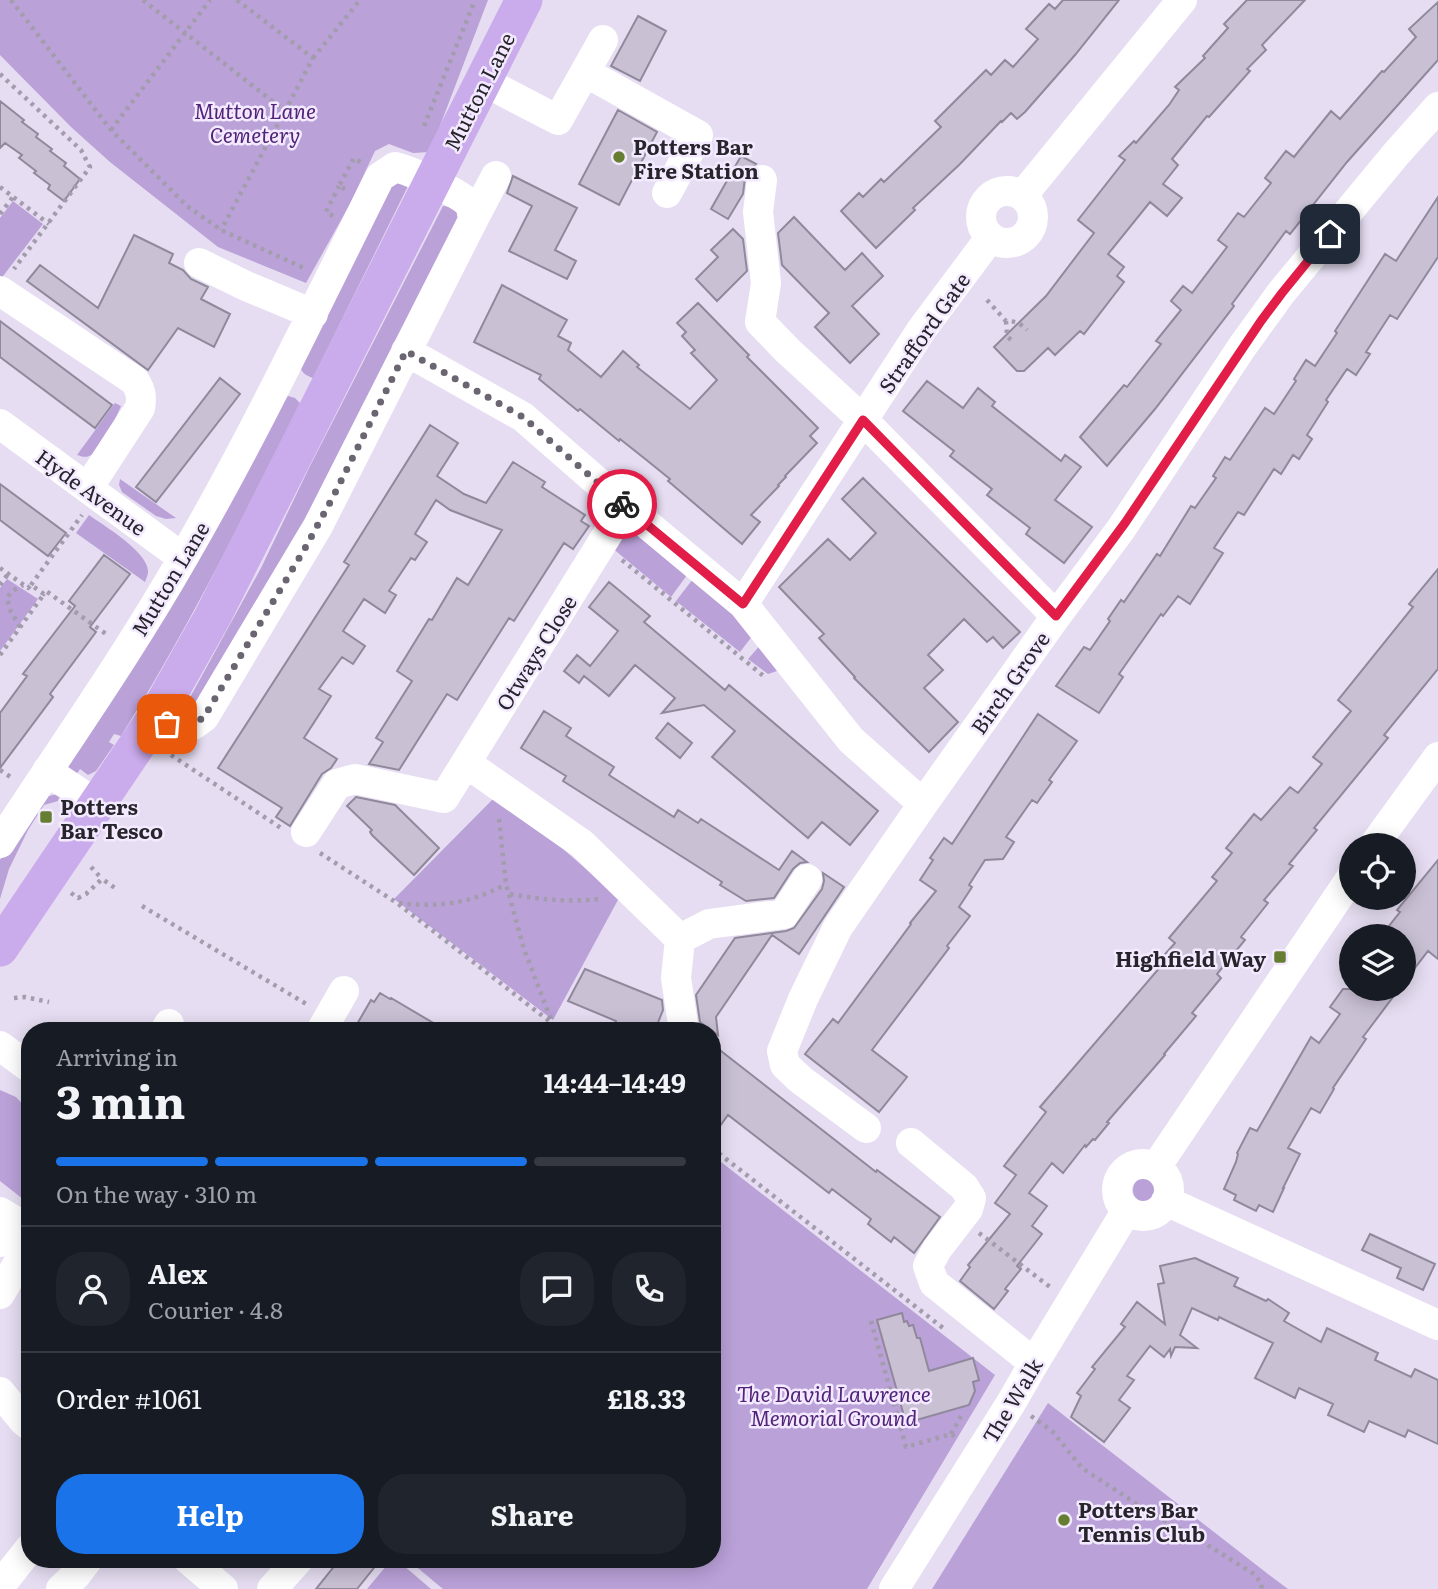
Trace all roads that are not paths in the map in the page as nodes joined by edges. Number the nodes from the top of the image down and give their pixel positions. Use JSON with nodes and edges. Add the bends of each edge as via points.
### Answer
{"nodes":[{"id":1,"x":524,"y":0,"type":"edge"},
{"id":2,"x":1182,"y":0,"type":"edge"},
{"id":3,"x":603,"y":40,"type":"dead end"},
{"id":4,"x":585,"y":72,"type":"junction"},
{"id":5,"x":482,"y":81,"type":"junction"},
{"id":6,"x":1438,"y":107,"type":"edge"},
{"id":7,"x":496,"y":176,"type":"dead end"},
{"id":8,"x":762,"y":180,"type":"dead end"},
{"id":9,"x":432,"y":182,"type":"junction"},
{"id":10,"x":667,"y":193,"type":"dead end"},
{"id":11,"x":474,"y":220,"type":"junction"},
{"id":12,"x":199,"y":263,"type":"dead end"},
{"id":13,"x":4,"y":284,"type":"edge"},
{"id":14,"x":313,"y":314,"type":"junction"},
{"id":15,"x":406,"y":351,"type":"junction"},
{"id":16,"x":281,"y":379,"type":"junction"},
{"id":17,"x":324,"y":398,"type":"junction"},
{"id":18,"x":863,"y":420,"type":"junction"},
{"id":19,"x":0,"y":424,"type":"edge"},
{"id":20,"x":92,"y":491,"type":"junction"},
{"id":21,"x":625,"y":506,"type":"junction"},
{"id":22,"x":183,"y":558,"type":"junction"},
{"id":23,"x":743,"y":604,"type":"junction"},
{"id":24,"x":1056,"y":616,"type":"junction"},
{"id":25,"x":158,"y":733,"type":"junction"},
{"id":26,"x":1438,"y":757,"type":"edge"},
{"id":27,"x":466,"y":763,"type":"junction"},
{"id":28,"x":47,"y":771,"type":"junction"},
{"id":29,"x":923,"y":804,"type":"junction"},
{"id":30,"x":98,"y":805,"type":"junction"},
{"id":31,"x":1383,"y":833,"type":"edge"},
{"id":32,"x":302,"y":837,"type":"road end"},
{"id":33,"x":0,"y":843,"type":"edge"},
{"id":34,"x":807,"y":879,"type":"dead end"},
{"id":35,"x":1339,"y":896,"type":"edge"},
{"id":36,"x":680,"y":939,"type":"junction"},
{"id":37,"x":0,"y":948,"type":"edge"},
{"id":38,"x":344,"y":991,"type":"dead end"},
{"id":39,"x":318,"y":1020,"type":"edge"},
{"id":40,"x":683,"y":1022,"type":"edge"},
{"id":41,"x":0,"y":1046,"type":"edge"},
{"id":42,"x":21,"y":1061,"type":"edge"},
{"id":43,"x":866,"y":1128,"type":"dead end"},
{"id":44,"x":911,"y":1143,"type":"dead end"},
{"id":45,"x":1156,"y":1167,"type":"junction"},
{"id":46,"x":1166,"y":1200,"type":"junction"},
{"id":47,"x":1127,"y":1210,"type":"junction"},
{"id":48,"x":21,"y":1262,"type":"edge"},
{"id":49,"x":0,"y":1294,"type":"edge"},
{"id":50,"x":1438,"y":1325,"type":"edge"},
{"id":51,"x":1034,"y":1363,"type":"junction"},
{"id":52,"x":0,"y":1392,"type":"edge"},
{"id":53,"x":21,"y":1414,"type":"edge"},
{"id":54,"x":21,"y":1559,"type":"edge"},
{"id":55,"x":81,"y":1568,"type":"edge"},
{"id":56,"x":198,"y":1568,"type":"edge"},
{"id":57,"x":291,"y":1568,"type":"edge"},
{"id":58,"x":0,"y":1586,"type":"edge"},
{"id":59,"x":61,"y":1589,"type":"edge"},
{"id":60,"x":223,"y":1589,"type":"edge"},
{"id":61,"x":272,"y":1589,"type":"edge"},
{"id":62,"x":894,"y":1589,"type":"edge"}],
"edges":[{"from":1,"to":5,"type":"main road","name":"Mutton Lane"},
{"from":2,"to":18,"type":"street","name":"Strafford Gate","via":[[1022,196],[1031,209],[1028,232],[1007,243],[990,238],[927,320]]},
{"from":3,"to":4,"type":"street"},
{"from":4,"to":5,"type":"street","via":[[558,120]]},
{"from":4,"to":10,"type":"street","via":[[698,135]]},
{"from":5,"to":9,"type":"main road","name":"Mutton Lane"},
{"from":6,"to":24,"type":"street","name":"Birch Grove","via":[[1282,293]]},
{"from":7,"to":11,"type":"street"},
{"from":8,"to":18,"type":"street","via":[[758,212],[766,283],[760,322]]},
{"from":9,"to":11,"type":"street","name":"Mutton Lane","via":[[461,196],[470,205]]},
{"from":9,"to":14,"type":"street","name":"Mutton Lane","via":[[396,167],[380,177]]},
{"from":9,"to":17,"type":"main road","name":"Mutton Lane"},
{"from":11,"to":15,"type":"street"},
{"from":12,"to":14,"type":"street"},
{"from":13,"to":20,"type":"street","via":[[135,381],[139,389],[140,408]]},
{"from":14,"to":16,"type":"street","name":"Mutton Lane"},
{"from":15,"to":21,"type":"street","via":[[523,417]]},
{"from":15,"to":25,"type":"street","via":[[304,550],[204,717],[181,730],[170,726]]},
{"from":16,"to":17,"type":"street"},
{"from":16,"to":22,"type":"street","name":"Mutton Lane"},
{"from":17,"to":25,"type":"main road","name":"Mutton Lane","via":[[212,616]]},
{"from":18,"to":23,"type":"street","name":"Strafford Gate"},
{"from":18,"to":24,"type":"street"},
{"from":19,"to":20,"type":"street","name":"Hyde Avenue"},
{"from":20,"to":22,"type":"street","name":"Hyde Avenue"},
{"from":21,"to":23,"type":"street"},
{"from":21,"to":27,"type":"street","name":"Otways Close"},
{"from":22,"to":28,"type":"street","name":"Mutton Lane"},
{"from":23,"to":29,"type":"street","via":[[851,740]]},
{"from":24,"to":29,"type":"street","name":"Birch Grove"},
{"from":25,"to":30,"type":"main road","name":"Mutton Lane"},
{"from":26,"to":31,"type":"street"},
{"from":27,"to":32,"type":"street","name":"Otways Close","via":[[444,798],[355,779],[337,783]]},
{"from":27,"to":36,"type":"street","via":[[582,844]]},
{"from":28,"to":30,"type":"street"},
{"from":28,"to":33,"type":"street","name":"Mutton Lane"},
{"from":29,"to":43,"type":"street","name":"Birch Grove","via":[[838,927],[782,1051],[785,1065],[801,1080]]},
{"from":30,"to":37,"type":"main road","name":"Mutton Lane"},
{"from":34,"to":36,"type":"street","via":[[784,914],[709,924]]},
{"from":35,"to":45,"type":"street"},
{"from":36,"to":40,"type":"street","via":[[676,978]]},
{"from":38,"to":39,"type":"street"},
{"from":41,"to":42,"type":"street"},
{"from":44,"to":51,"type":"street","via":[[971,1198],[928,1266],[934,1283]]},
{"from":45,"to":46,"type":"street","via":[[1167,1180]]},
{"from":45,"to":47,"type":"street","via":[[1132,1166],[1120,1178],[1118,1195]]},
{"from":46,"to":47,"type":"street","via":[[1152,1214]]},
{"from":46,"to":50,"type":"street"},
{"from":47,"to":51,"type":"street","name":"The Walk"},
{"from":48,"to":49,"type":"street"},
{"from":51,"to":62,"type":"street","name":"The Walk"},
{"from":52,"to":53,"type":"street"},
{"from":54,"to":58,"type":"street"},
{"from":55,"to":59,"type":"street"},
{"from":56,"to":60,"type":"street"},
{"from":57,"to":61,"type":"street"}]}
